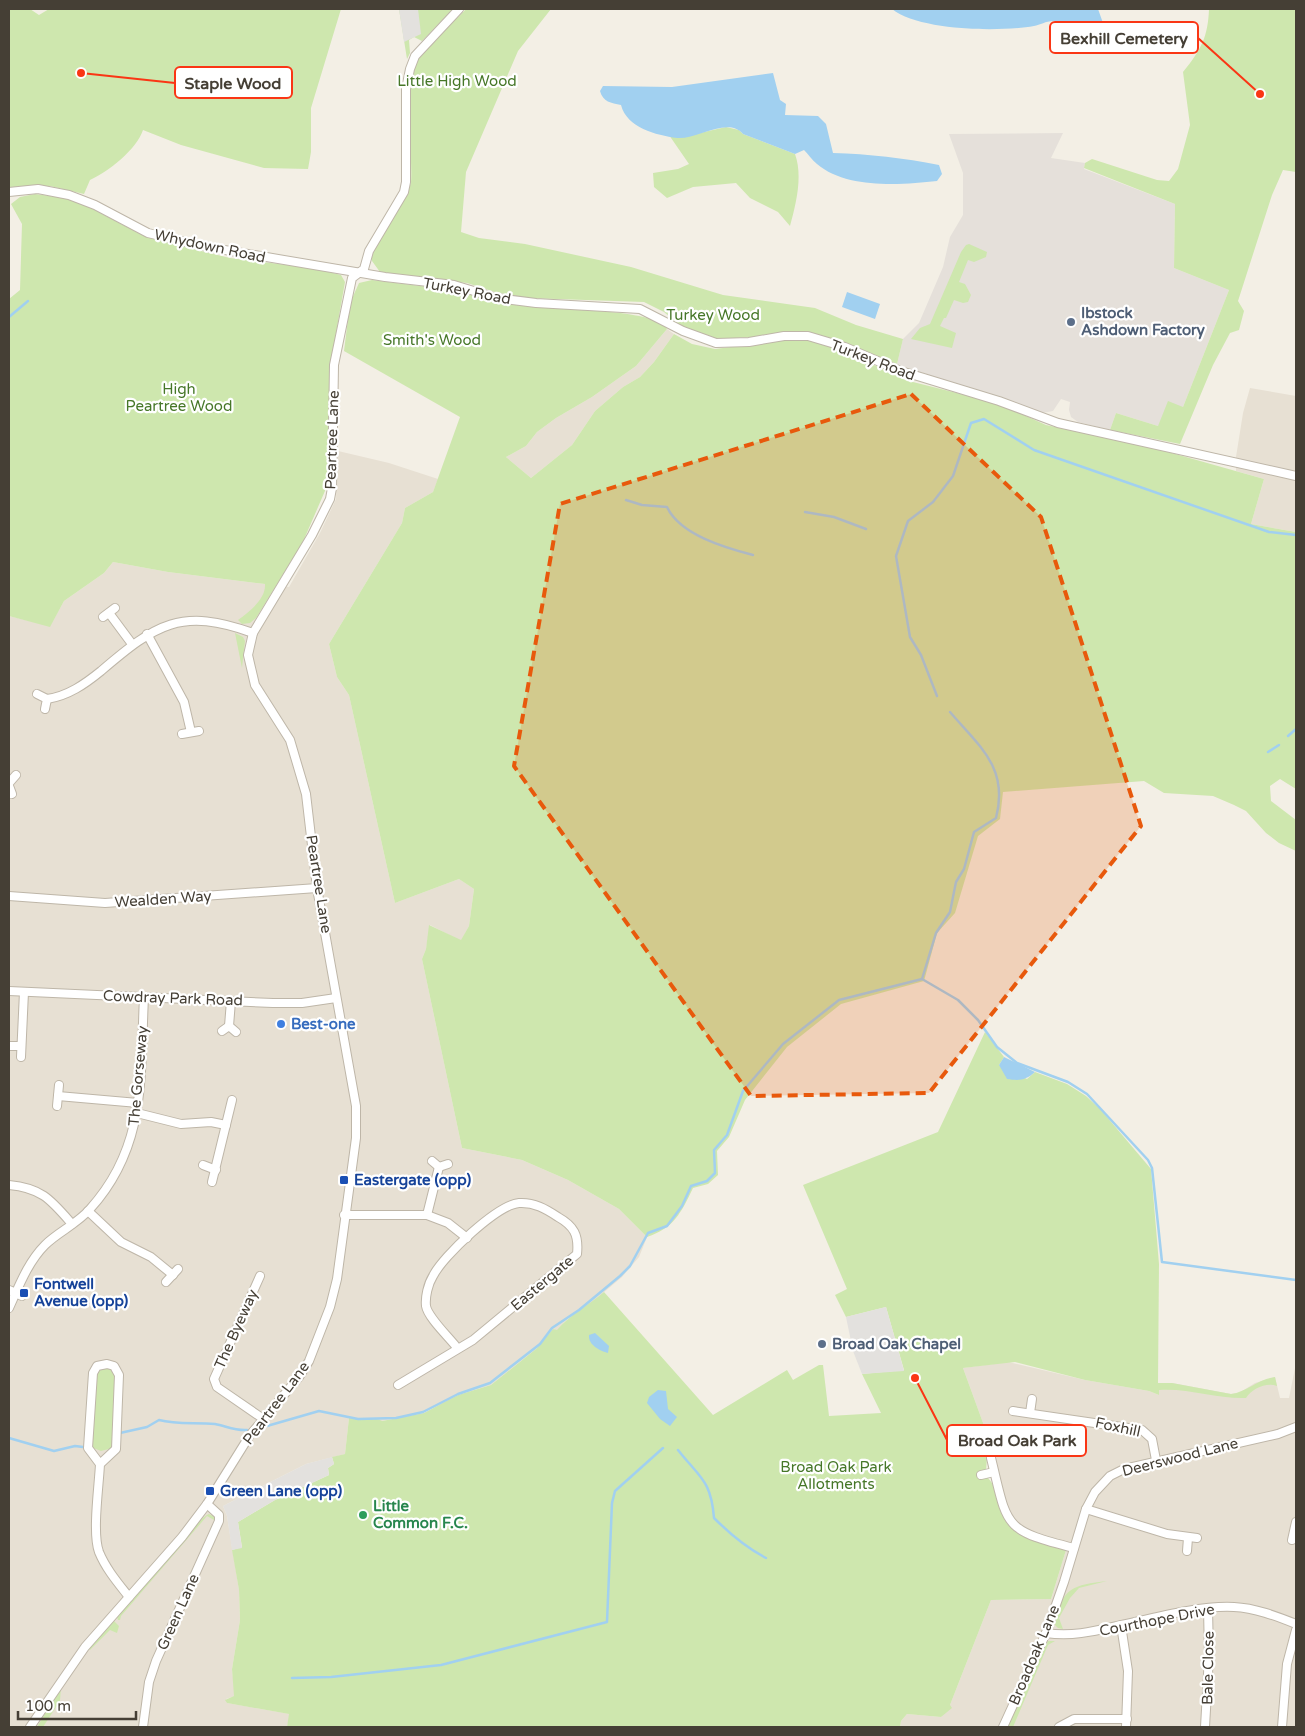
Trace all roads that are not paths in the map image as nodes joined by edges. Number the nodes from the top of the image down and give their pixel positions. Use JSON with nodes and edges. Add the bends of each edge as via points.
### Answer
{"nodes":[{"id":1,"x":459,"y":9,"type":"edge"},
{"id":2,"x":9,"y":192,"type":"edge"},
{"id":3,"x":359,"y":273,"type":"junction"},
{"id":4,"x":1296,"y":476,"type":"edge"},
{"id":5,"x":109,"y":613,"type":"dead end"},
{"id":6,"x":253,"y":633,"type":"junction"},
{"id":7,"x":147,"y":634,"type":"junction"},
{"id":8,"x":132,"y":644,"type":"junction"},
{"id":9,"x":37,"y":694,"type":"dead end"},
{"id":10,"x":47,"y":699,"type":"junction"},
{"id":11,"x":45,"y":709,"type":"dead end"},
{"id":12,"x":182,"y":734,"type":"dead end"},
{"id":13,"x":16,"y":775,"type":"dead end"},
{"id":14,"x":9,"y":784,"type":"edge"},
{"id":15,"x":12,"y":794,"type":"dead end"},
{"id":16,"x":317,"y":888,"type":"junction"},
{"id":17,"x":9,"y":896,"type":"edge"},
{"id":18,"x":9,"y":991,"type":"edge"},
{"id":19,"x":24,"y":992,"type":"junction"},
{"id":20,"x":144,"y":997,"type":"junction"},
{"id":21,"x":336,"y":998,"type":"junction"},
{"id":22,"x":231,"y":1000,"type":"junction"},
{"id":23,"x":229,"y":1026,"type":"junction"},
{"id":24,"x":222,"y":1032,"type":"dead end"},
{"id":25,"x":236,"y":1032,"type":"dead end"},
{"id":26,"x":10,"y":1046,"type":"edge"},
{"id":27,"x":21,"y":1046,"type":"junction"},
{"id":28,"x":21,"y":1057,"type":"dead end"},
{"id":29,"x":59,"y":1085,"type":"dead end"},
{"id":30,"x":58,"y":1096,"type":"junction"},
{"id":31,"x":232,"y":1100,"type":"dead end"},
{"id":32,"x":138,"y":1103,"type":"junction"},
{"id":33,"x":56,"y":1106,"type":"dead end"},
{"id":34,"x":137,"y":1112,"type":"junction"},
{"id":35,"x":226,"y":1125,"type":"junction"},
{"id":36,"x":432,"y":1161,"type":"dead end"},
{"id":37,"x":448,"y":1164,"type":"dead end"},
{"id":38,"x":203,"y":1166,"type":"dead end"},
{"id":39,"x":439,"y":1167,"type":"junction"},
{"id":40,"x":216,"y":1170,"type":"junction"},
{"id":41,"x":212,"y":1182,"type":"dead end"},
{"id":42,"x":9,"y":1185,"type":"edge"},
{"id":43,"x":88,"y":1211,"type":"junction"},
{"id":44,"x":344,"y":1215,"type":"junction"},
{"id":45,"x":427,"y":1215,"type":"junction"},
{"id":46,"x":72,"y":1224,"type":"junction"},
{"id":47,"x":467,"y":1238,"type":"junction"},
{"id":48,"x":260,"y":1276,"type":"dead end"},
{"id":49,"x":166,"y":1282,"type":"dead end"},
{"id":50,"x":16,"y":1293,"type":"edge"},
{"id":51,"x":9,"y":1308,"type":"edge"},
{"id":52,"x":458,"y":1348,"type":"junction"},
{"id":53,"x":400,"y":1370,"type":"dead end"},
{"id":54,"x":406,"y":1378,"type":"junction"},
{"id":55,"x":398,"y":1385,"type":"dead end"},
{"id":56,"x":1032,"y":1399,"type":"dead end"},
{"id":57,"x":1013,"y":1411,"type":"dead end"},
{"id":58,"x":1030,"y":1413,"type":"junction"},
{"id":59,"x":262,"y":1418,"type":"junction"},
{"id":60,"x":1296,"y":1427,"type":"edge"},
{"id":61,"x":991,"y":1458,"type":"dead end"},
{"id":62,"x":1156,"y":1460,"type":"junction"},
{"id":63,"x":100,"y":1464,"type":"junction"},
{"id":64,"x":994,"y":1472,"type":"junction"},
{"id":65,"x":981,"y":1475,"type":"dead end"},
{"id":66,"x":207,"y":1504,"type":"junction"},
{"id":67,"x":1086,"y":1509,"type":"junction"},
{"id":68,"x":1296,"y":1522,"type":"edge"},
{"id":69,"x":1188,"y":1538,"type":"junction"},
{"id":70,"x":1197,"y":1538,"type":"dead end"},
{"id":71,"x":1292,"y":1540,"type":"dead end"},
{"id":72,"x":1074,"y":1548,"type":"junction"},
{"id":73,"x":1187,"y":1551,"type":"dead end"},
{"id":74,"x":1064,"y":1582,"type":"joint"},
{"id":75,"x":129,"y":1597,"type":"junction"},
{"id":76,"x":1208,"y":1608,"type":"junction"},
{"id":77,"x":1296,"y":1624,"type":"edge"},
{"id":78,"x":1121,"y":1625,"type":"junction"},
{"id":79,"x":1296,"y":1630,"type":"edge"},
{"id":80,"x":1046,"y":1633,"type":"junction"},
{"id":81,"x":1126,"y":1723,"type":"edge"},
{"id":82,"x":30,"y":1727,"type":"edge"},
{"id":83,"x":143,"y":1727,"type":"edge"},
{"id":84,"x":1004,"y":1727,"type":"edge"},
{"id":85,"x":1058,"y":1727,"type":"edge"},
{"id":86,"x":1205,"y":1727,"type":"edge"},
{"id":87,"x":1282,"y":1727,"type":"edge"}],
"edges":[{"from":1,"to":3,"type":"street","name":"Peartree Lane","via":[[415,56],[410,69],[406,89],[404,192]]},
{"from":2,"to":3,"type":"street","name":"Whydown Road","via":[[38,189],[69,194],[148,233],[207,247]]},
{"from":3,"to":4,"type":"street","name":"Turkey Road","via":[[454,285],[498,298],[536,304],[640,309],[683,331],[716,343],[808,336],[845,347],[901,372],[999,401],[1058,423]]},
{"from":3,"to":6,"type":"street","name":"Peartree Lane","via":[[352,278],[334,365],[330,499]]},
{"from":5,"to":8,"type":"street"},
{"from":6,"to":7,"type":"street","via":[[229,624],[201,620],[167,625]]},
{"from":6,"to":16,"type":"street","name":"Peartree Lane","via":[[248,655],[252,678],[296,754],[306,794]]},
{"from":7,"to":8,"type":"street"},
{"from":7,"to":12,"type":"street","via":[[184,702],[195,732]]},
{"from":8,"to":10,"type":"street","via":[[80,687]]},
{"from":9,"to":10,"type":"street"},
{"from":10,"to":11,"type":"street"},
{"from":13,"to":14,"type":"street"},
{"from":14,"to":15,"type":"street"},
{"from":16,"to":17,"type":"street","name":"Wealden Way","via":[[106,903]]},
{"from":16,"to":21,"type":"street","name":"Peartree Lane"},
{"from":18,"to":19,"type":"street","name":"Cowdray Park Road"},
{"from":19,"to":20,"type":"street","name":"Cowdray Park Road"},
{"from":19,"to":27,"type":"street"},
{"from":20,"to":22,"type":"street","name":"Cowdray Park Road"},
{"from":20,"to":32,"type":"street","name":"The Gorseway"},
{"from":21,"to":22,"type":"street","name":"Cowdray Park Road","via":[[302,1003]]},
{"from":21,"to":44,"type":"street","name":"Peartree Lane","via":[[356,1106],[356,1138]]},
{"from":22,"to":23,"type":"street"},
{"from":23,"to":24,"type":"street"},
{"from":23,"to":25,"type":"street"},
{"from":26,"to":27,"type":"street"},
{"from":27,"to":28,"type":"street"},
{"from":29,"to":30,"type":"street"},
{"from":30,"to":32,"type":"street"},
{"from":30,"to":33,"type":"street"},
{"from":31,"to":35,"type":"street"},
{"from":32,"to":34,"type":"street","name":"The Gorseway"},
{"from":34,"to":35,"type":"street","via":[[181,1124],[212,1122]]},
{"from":34,"to":43,"type":"street","name":"The Gorseway","via":[[122,1164]]},
{"from":35,"to":40,"type":"street"},
{"from":36,"to":39,"type":"street"},
{"from":37,"to":39,"type":"street"},
{"from":38,"to":40,"type":"street"},
{"from":39,"to":45,"type":"street"},
{"from":40,"to":41,"type":"street"},
{"from":42,"to":46,"type":"street","via":[[38,1191],[49,1198]]},
{"from":43,"to":46,"type":"street","name":"The Gorseway"},
{"from":43,"to":49,"type":"street","via":[[121,1242],[175,1272]]},
{"from":44,"to":45,"type":"street"},
{"from":44,"to":59,"type":"street","name":"Peartree Lane","via":[[337,1279],[309,1361]]},
{"from":45,"to":47,"type":"street","via":[[448,1223]]},
{"from":46,"to":50,"type":"street","name":"The Gorseway","via":[[33,1258]]},
{"from":47,"to":52,"type":"street","name":"Eastergate","via":[[432,1277],[426,1298],[428,1312]]},
{"from":47,"to":52,"type":"street","name":"Eastergate","via":[[503,1208],[521,1203],[541,1206],[569,1223],[576,1232],[578,1243],[577,1254],[569,1262],[473,1340]]},
{"from":48,"to":59,"type":"street","name":"The Byeway","via":[[214,1379],[217,1387]]},
{"from":50,"to":51,"type":"street","name":"The Gorseway"},
{"from":52,"to":54,"type":"street","name":"Eastergate"},
{"from":53,"to":54,"type":"street"},
{"from":54,"to":55,"type":"street","name":"Eastergate"},
{"from":56,"to":58,"type":"street"},
{"from":57,"to":58,"type":"street","name":"Foxhill"},
{"from":58,"to":62,"type":"street","name":"Foxhill","via":[[1142,1430],[1152,1439]]},
{"from":59,"to":66,"type":"street","name":"Peartree Lane"},
{"from":60,"to":62,"type":"street","name":"Deerswood Lane","via":[[1278,1434]]},
{"from":61,"to":64,"type":"street"},
{"from":62,"to":67,"type":"street","name":"Deerswood Lane","via":[[1110,1476],[1095,1492]]},
{"from":63,"to":63,"type":"street","via":[[116,1449],[120,1375],[114,1366],[106,1364],[97,1366],[93,1372],[88,1448]]},
{"from":63,"to":75,"type":"street","via":[[98,1550],[106,1568]]},
{"from":64,"to":65,"type":"street"},
{"from":64,"to":72,"type":"street","via":[[1003,1509],[1012,1524],[1035,1538]]},
{"from":66,"to":75,"type":"street","name":"Peartree Lane"},
{"from":66,"to":83,"type":"street","name":"Green Lane","via":[[218,1515],[219,1521],[156,1661],[149,1682]]},
{"from":67,"to":69,"type":"street"},
{"from":67,"to":72,"type":"street","name":"Deerswood Lane"},
{"from":68,"to":71,"type":"street"},
{"from":69,"to":70,"type":"street"},
{"from":69,"to":73,"type":"street"},
{"from":72,"to":74,"type":"street","name":"Deerswood Lane"},
{"from":74,"to":80,"type":"street","name":"Broadoak Lane"},
{"from":75,"to":82,"type":"street","name":"Peartree Lane","via":[[85,1647]]},
{"from":76,"to":77,"type":"street","name":"Courthope Drive","via":[[1256,1610]]},
{"from":76,"to":78,"type":"street","name":"Courthope Drive"},
{"from":76,"to":86,"type":"street","name":"Bale Close"},
{"from":78,"to":80,"type":"street","name":"Courthope Drive","via":[[1082,1634],[1063,1636]]},
{"from":78,"to":81,"type":"street","via":[[1127,1663]]},
{"from":79,"to":87,"type":"street","via":[[1287,1664]]},
{"from":80,"to":84,"type":"street","name":"Broadoak Lane"},
{"from":81,"to":85,"type":"street","via":[[1074,1719]]}]}
